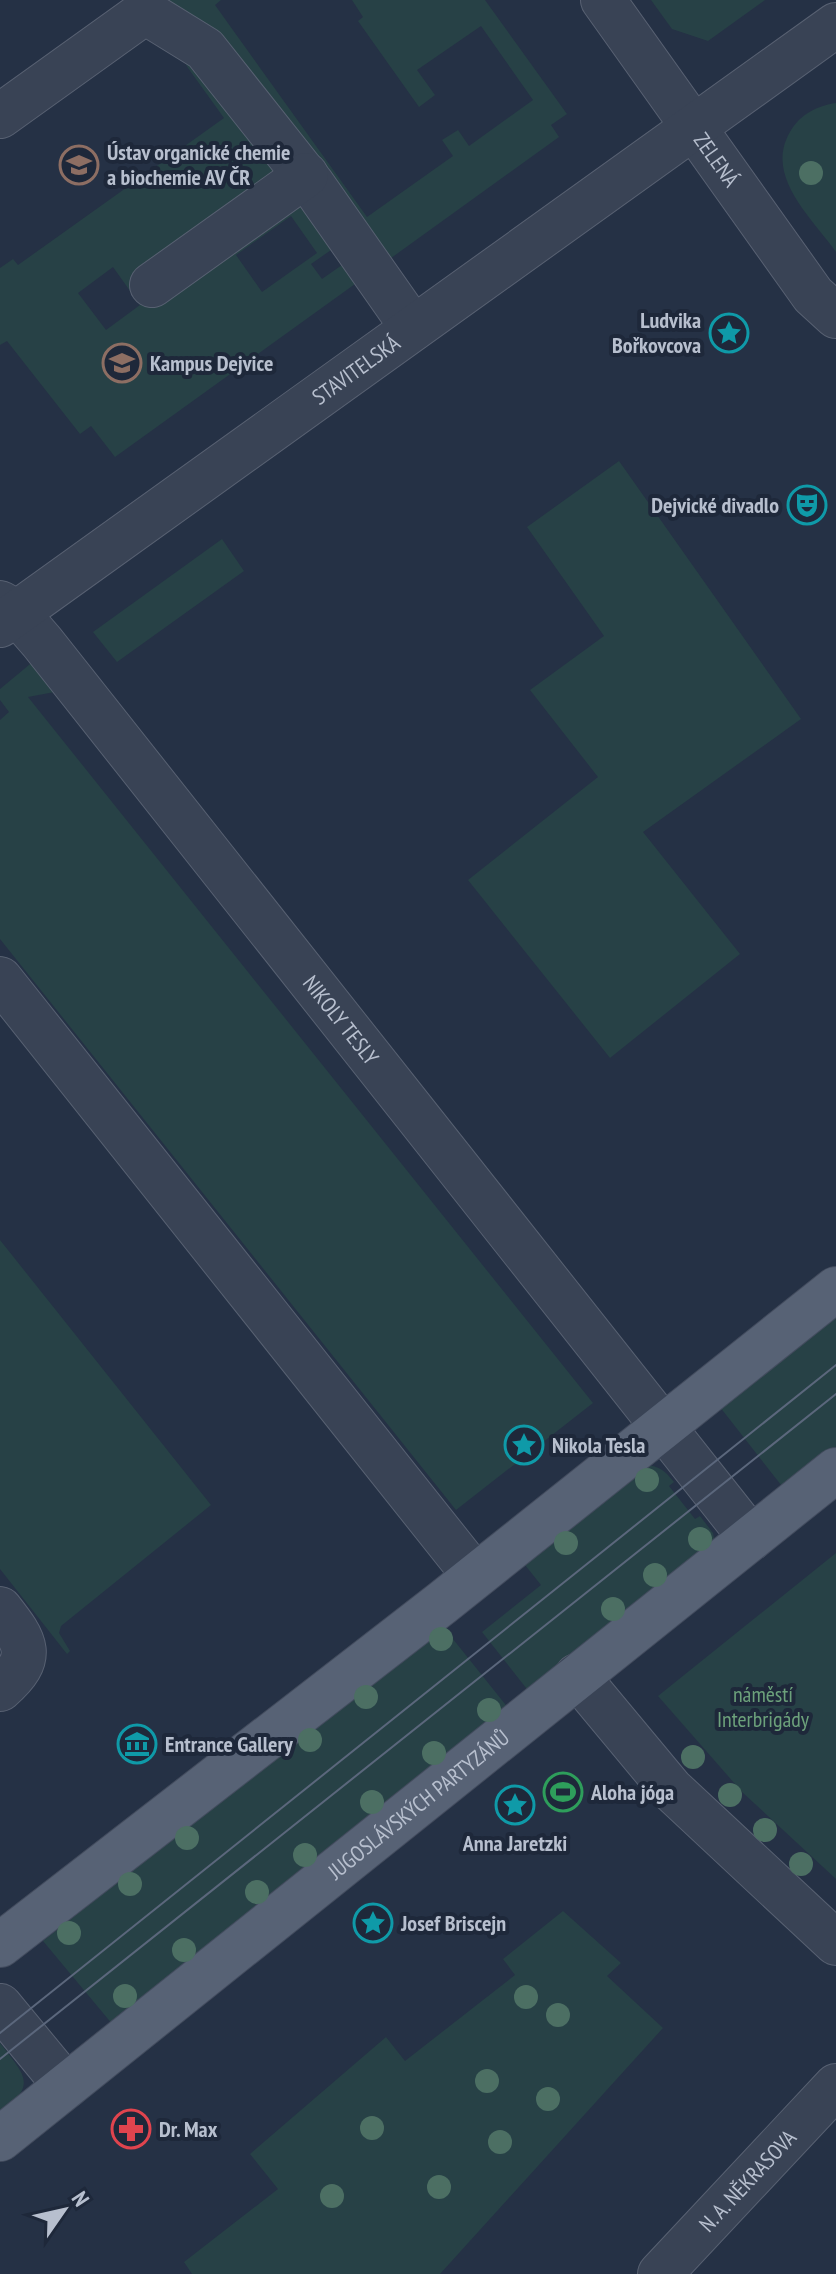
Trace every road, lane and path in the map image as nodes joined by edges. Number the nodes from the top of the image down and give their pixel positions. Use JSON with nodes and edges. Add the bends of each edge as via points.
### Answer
{"nodes":[{"id":1,"x":603,"y":0,"type":"edge"},
{"id":2,"x":140,"y":6,"type":"edge"},
{"id":3,"x":836,"y":25,"type":"edge"},
{"id":4,"x":0,"y":116,"type":"edge"},
{"id":5,"x":694,"y":127,"type":"junction"},
{"id":6,"x":306,"y":175,"type":"junction"},
{"id":7,"x":152,"y":285,"type":"dead end"},
{"id":8,"x":836,"y":316,"type":"edge"},
{"id":9,"x":413,"y":328,"type":"junction"},
{"id":10,"x":5,"y":614,"type":"edge"},
{"id":11,"x":0,"y":979,"type":"edge"},
{"id":12,"x":836,"y":1289,"type":"edge"},
{"id":13,"x":665,"y":1427,"type":"junction"},
{"id":14,"x":836,"y":1470,"type":"edge"},
{"id":15,"x":751,"y":1538,"type":"junction"},
{"id":16,"x":475,"y":1576,"type":"junction"},
{"id":17,"x":0,"y":1609,"type":"edge"},
{"id":18,"x":577,"y":1676,"type":"junction"},
{"id":19,"x":0,"y":1689,"type":"edge"},
{"id":20,"x":836,"y":1943,"type":"edge"},
{"id":21,"x":0,"y":1945,"type":"edge"},
{"id":22,"x":0,"y":2006,"type":"edge"},
{"id":23,"x":66,"y":2086,"type":"junction"},
{"id":24,"x":836,"y":2086,"type":"edge"},
{"id":25,"x":0,"y":2139,"type":"edge"},
{"id":26,"x":660,"y":2274,"type":"edge"}],
"edges":[{"from":1,"to":5,"type":"street","name":"ZELENÁ"},
{"from":2,"to":4,"type":"street"},
{"from":2,"to":6,"type":"street","via":[[205,49]]},
{"from":3,"to":5,"type":"street","name":"STAVITELSKÁ"},
{"from":5,"to":8,"type":"street","name":"ZELENÁ","via":[[813,295]]},
{"from":5,"to":9,"type":"street","name":"STAVITELSKÁ"},
{"from":6,"to":7,"type":"street"},
{"from":6,"to":9,"type":"street"},
{"from":9,"to":10,"type":"street","name":"STAVITELSKÁ"},
{"from":10,"to":13,"type":"street","name":"NIKOLY TESLY"},
{"from":11,"to":16,"type":"street"},
{"from":12,"to":13,"type":"main road"},
{"from":13,"to":15,"type":"street","name":"NIKOLY TESLY"},
{"from":13,"to":16,"type":"main road"},
{"from":14,"to":15,"type":"main road","name":"JUGOSLÁVSKÝCH PARTYZÁNŮ"},
{"from":15,"to":18,"type":"main road","name":"JUGOSLÁVSKÝCH PARTYZÁNŮ"},
{"from":16,"to":21,"type":"main road"},
{"from":17,"to":19,"type":"street","via":[[22,1637],[25,1650],[19,1670]]},
{"from":18,"to":20,"type":"street","via":[[671,1789]]},
{"from":18,"to":23,"type":"main road","name":"JUGOSLÁVSKÝCH PARTYZÁNŮ"},
{"from":22,"to":23,"type":"street"},
{"from":23,"to":25,"type":"main road","name":"JUGOSLÁVSKÝCH PARTYZÁNŮ"},
{"from":24,"to":26,"type":"street","name":"N. A. NĚKRASOVA"}]}
